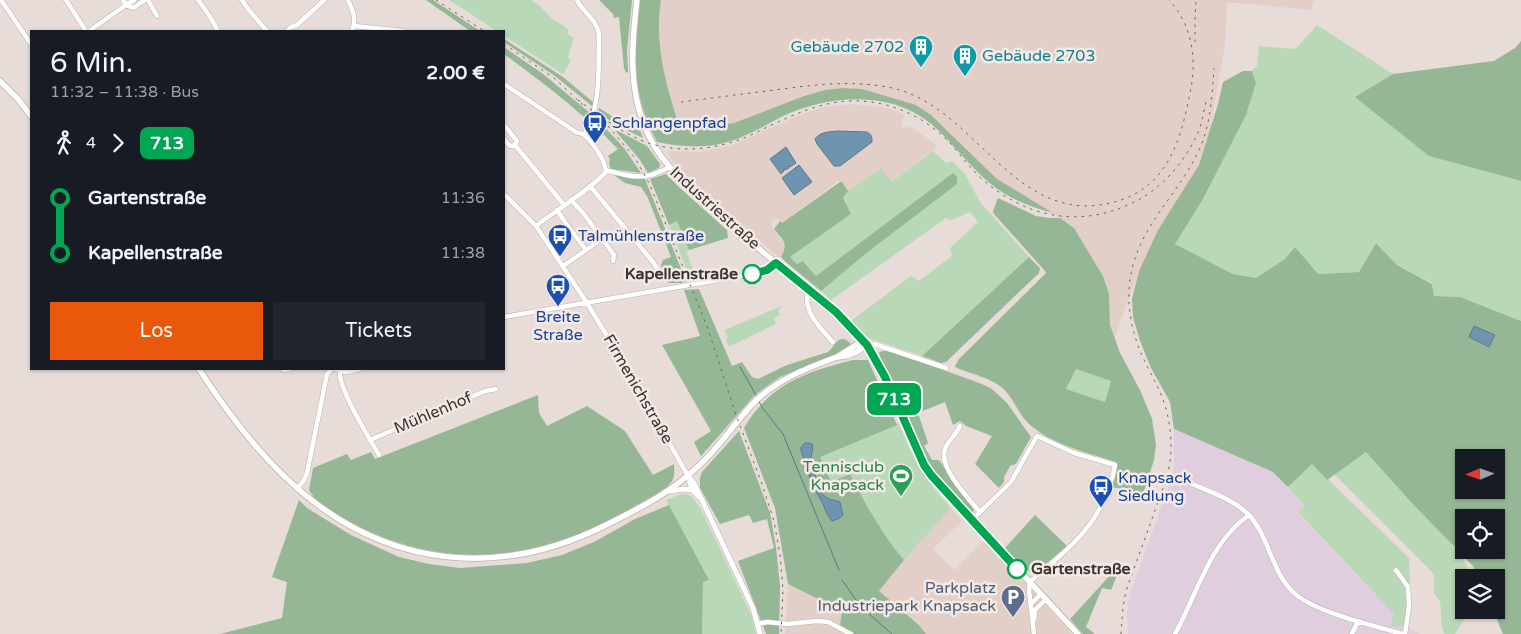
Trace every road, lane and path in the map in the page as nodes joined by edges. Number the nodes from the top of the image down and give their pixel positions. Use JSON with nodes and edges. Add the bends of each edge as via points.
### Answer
{"nodes":[{"id":1,"x":1,"y":0,"type":"edge"},
{"id":2,"x":66,"y":0,"type":"edge"},
{"id":3,"x":123,"y":0,"type":"edge"},
{"id":4,"x":134,"y":0,"type":"edge"},
{"id":5,"x":145,"y":0,"type":"edge"},
{"id":6,"x":198,"y":0,"type":"edge"},
{"id":7,"x":242,"y":0,"type":"edge"},
{"id":8,"x":324,"y":0,"type":"edge"},
{"id":9,"x":348,"y":0,"type":"edge"},
{"id":10,"x":577,"y":0,"type":"edge"},
{"id":11,"x":637,"y":0,"type":"edge"},
{"id":12,"x":126,"y":5,"type":"junction"},
{"id":13,"x":157,"y":16,"type":"dead end"},
{"id":14,"x":354,"y":26,"type":"junction"},
{"id":15,"x":266,"y":29,"type":"edge"},
{"id":16,"x":87,"y":30,"type":"edge"},
{"id":17,"x":89,"y":30,"type":"edge"},
{"id":18,"x":218,"y":30,"type":"edge"},
{"id":19,"x":289,"y":30,"type":"edge"},
{"id":20,"x":352,"y":30,"type":"edge"},
{"id":21,"x":393,"y":30,"type":"edge"},
{"id":22,"x":30,"y":43,"type":"edge"},
{"id":23,"x":0,"y":81,"type":"edge"},
{"id":24,"x":505,"y":85,"type":"edge"},
{"id":25,"x":30,"y":115,"type":"edge"},
{"id":26,"x":505,"y":126,"type":"edge"},
{"id":27,"x":584,"y":135,"type":"junction"},
{"id":28,"x":505,"y":140,"type":"edge"},
{"id":29,"x":515,"y":145,"type":"junction"},
{"id":30,"x":670,"y":167,"type":"junction"},
{"id":31,"x":606,"y":171,"type":"junction"},
{"id":32,"x":590,"y":186,"type":"junction"},
{"id":33,"x":505,"y":195,"type":"edge"},
{"id":34,"x":571,"y":200,"type":"junction"},
{"id":35,"x":564,"y":205,"type":"junction"},
{"id":36,"x":557,"y":210,"type":"junction"},
{"id":37,"x":536,"y":226,"type":"junction"},
{"id":38,"x":602,"y":239,"type":"junction"},
{"id":39,"x":586,"y":250,"type":"junction"},
{"id":40,"x":613,"y":260,"type":"dead end"},
{"id":41,"x":776,"y":263,"type":"junction"},
{"id":42,"x":562,"y":266,"type":"junction"},
{"id":43,"x":663,"y":279,"type":"dead end"},
{"id":44,"x":809,"y":290,"type":"junction"},
{"id":45,"x":587,"y":302,"type":"junction"},
{"id":46,"x":505,"y":317,"type":"edge"},
{"id":47,"x":833,"y":342,"type":"dead end"},
{"id":48,"x":867,"y":345,"type":"junction"},
{"id":49,"x":946,"y":368,"type":"dead end"},
{"id":50,"x":200,"y":370,"type":"edge"},
{"id":51,"x":335,"y":370,"type":"edge"},
{"id":52,"x":355,"y":370,"type":"edge"},
{"id":53,"x":496,"y":389,"type":"dead end"},
{"id":54,"x":960,"y":426,"type":"dead end"},
{"id":55,"x":370,"y":440,"type":"junction"},
{"id":56,"x":379,"y":455,"type":"dead end"},
{"id":57,"x":688,"y":476,"type":"junction"},
{"id":58,"x":1190,"y":483,"type":"dead end"},
{"id":59,"x":297,"y":489,"type":"junction"},
{"id":60,"x":692,"y":490,"type":"junction"},
{"id":61,"x":668,"y":491,"type":"junction"},
{"id":62,"x":704,"y":504,"type":"junction"},
{"id":63,"x":980,"y":512,"type":"junction"},
{"id":64,"x":1249,"y":515,"type":"junction"},
{"id":65,"x":972,"y":520,"type":"junction"},
{"id":66,"x":1396,"y":570,"type":"dead end"},
{"id":67,"x":1030,"y":582,"type":"junction"},
{"id":68,"x":1044,"y":597,"type":"junction"},
{"id":69,"x":1030,"y":604,"type":"junction"},
{"id":70,"x":1033,"y":621,"type":"junction"},
{"id":71,"x":1358,"y":621,"type":"junction"},
{"id":72,"x":758,"y":624,"type":"junction"},
{"id":73,"x":1176,"y":632,"type":"edge"},
{"id":74,"x":760,"y":634,"type":"edge"},
{"id":75,"x":851,"y":634,"type":"edge"},
{"id":76,"x":1034,"y":634,"type":"edge"},
{"id":77,"x":1078,"y":634,"type":"edge"},
{"id":78,"x":1184,"y":634,"type":"edge"},
{"id":79,"x":1352,"y":634,"type":"edge"},
{"id":80,"x":1404,"y":634,"type":"edge"}],
"edges":[{"from":1,"to":22,"type":"street"},
{"from":2,"to":16,"type":"street"},
{"from":3,"to":12,"type":"street"},
{"from":4,"to":12,"type":"street"},
{"from":5,"to":12,"type":"street","via":[[133,8]]},
{"from":5,"to":13,"type":"street"},
{"from":6,"to":18,"type":"street"},
{"from":7,"to":15,"type":"street"},
{"from":8,"to":19,"type":"street"},
{"from":9,"to":14,"type":"street"},
{"from":10,"to":27,"type":"street","via":[[595,22],[599,35],[596,103]]},
{"from":11,"to":30,"type":"main road","name":"Industriestraße","via":[[632,50],[636,96],[651,141]]},
{"from":12,"to":17,"type":"street"},
{"from":14,"to":20,"type":"street"},
{"from":14,"to":21,"type":"street"},
{"from":23,"to":25,"type":"main road"},
{"from":24,"to":27,"type":"street"},
{"from":26,"to":29,"type":"street","via":[[517,141]]},
{"from":27,"to":31,"type":"street","via":[[601,156]]},
{"from":28,"to":29,"type":"street","via":[[510,146]]},
{"from":29,"to":35,"type":"street"},
{"from":30,"to":31,"type":"street","via":[[646,177]]},
{"from":30,"to":41,"type":"main road","name":"Industriestraße"},
{"from":31,"to":32,"type":"street"},
{"from":32,"to":34,"type":"street"},
{"from":32,"to":43,"type":"street","via":[[654,262]]},
{"from":33,"to":37,"type":"street"},
{"from":34,"to":35,"type":"street"},
{"from":34,"to":38,"type":"street"},
{"from":35,"to":36,"type":"street"},
{"from":36,"to":37,"type":"street"},
{"from":36,"to":39,"type":"street"},
{"from":37,"to":42,"type":"street"},
{"from":38,"to":39,"type":"street"},
{"from":38,"to":40,"type":"street","via":[[614,256]]},
{"from":39,"to":42,"type":"street"},
{"from":41,"to":44,"type":"main road","name":"Industriestraße"},
{"from":41,"to":45,"type":"street","via":[[759,273]]},
{"from":42,"to":45,"type":"street"},
{"from":44,"to":47,"type":"street","via":[[806,298],[810,311]]},
{"from":44,"to":48,"type":"main road","name":"Industriestraße","via":[[836,312]]},
{"from":45,"to":46,"type":"street"},
{"from":45,"to":57,"type":"street","name":"Firmenichstraße"},
{"from":48,"to":49,"type":"street","via":[[874,344]]},
{"from":48,"to":57,"type":"main road","via":[[856,345],[837,357],[783,379],[754,402]]},
{"from":48,"to":65,"type":"main road","name":"Industriestraße","via":[[885,377],[924,465]]},
{"from":50,"to":59,"type":"main road","via":[[248,437]]},
{"from":51,"to":52,"type":"street"},
{"from":51,"to":55,"type":"street"},
{"from":51,"to":59,"type":"street","via":[[326,379],[307,472]]},
{"from":53,"to":55,"type":"street","name":"Mühlenhof"},
{"from":54,"to":63,"type":"street","via":[[945,448],[944,459],[956,482]]},
{"from":55,"to":56,"type":"street"},
{"from":57,"to":60,"type":"street","name":"Firmenichstraße"},
{"from":57,"to":61,"type":"main road"},
{"from":57,"to":62,"type":"street","name":"Firmenichstraße"},
{"from":58,"to":64,"type":"street","via":[[1230,501]]},
{"from":59,"to":61,"type":"main road","via":[[340,520],[380,540],[421,552],[466,558],[510,556],[560,545],[610,523]]},
{"from":60,"to":61,"type":"street"},
{"from":60,"to":62,"type":"street","name":"Firmenichstraße"},
{"from":62,"to":72,"type":"street","name":"Firmenichstraße"},
{"from":63,"to":65,"type":"street"},
{"from":63,"to":67,"type":"street","via":[[1011,482],[1037,436],[1074,453],[1115,465],[1105,498],[1094,519],[1071,546]]},
{"from":64,"to":71,"type":"street","via":[[1282,578],[1295,594],[1322,609]]},
{"from":64,"to":73,"type":"street","via":[[1232,530],[1208,564]]},
{"from":65,"to":67,"type":"main road","name":"Industriestraße"},
{"from":66,"to":80,"type":"street","via":[[1408,587],[1409,606]]},
{"from":67,"to":68,"type":"main road","name":"Industriestraße"},
{"from":67,"to":69,"type":"street"},
{"from":68,"to":69,"type":"street"},
{"from":68,"to":70,"type":"street"},
{"from":68,"to":77,"type":"main road","name":"Industriestraße"},
{"from":69,"to":70,"type":"street"},
{"from":70,"to":76,"type":"street"},
{"from":71,"to":79,"type":"street"},
{"from":71,"to":80,"type":"street"},
{"from":72,"to":74,"type":"street","name":"Firmenichstraße"},
{"from":72,"to":75,"type":"street","via":[[828,622]]},
{"from":73,"to":78,"type":"street"}]}
